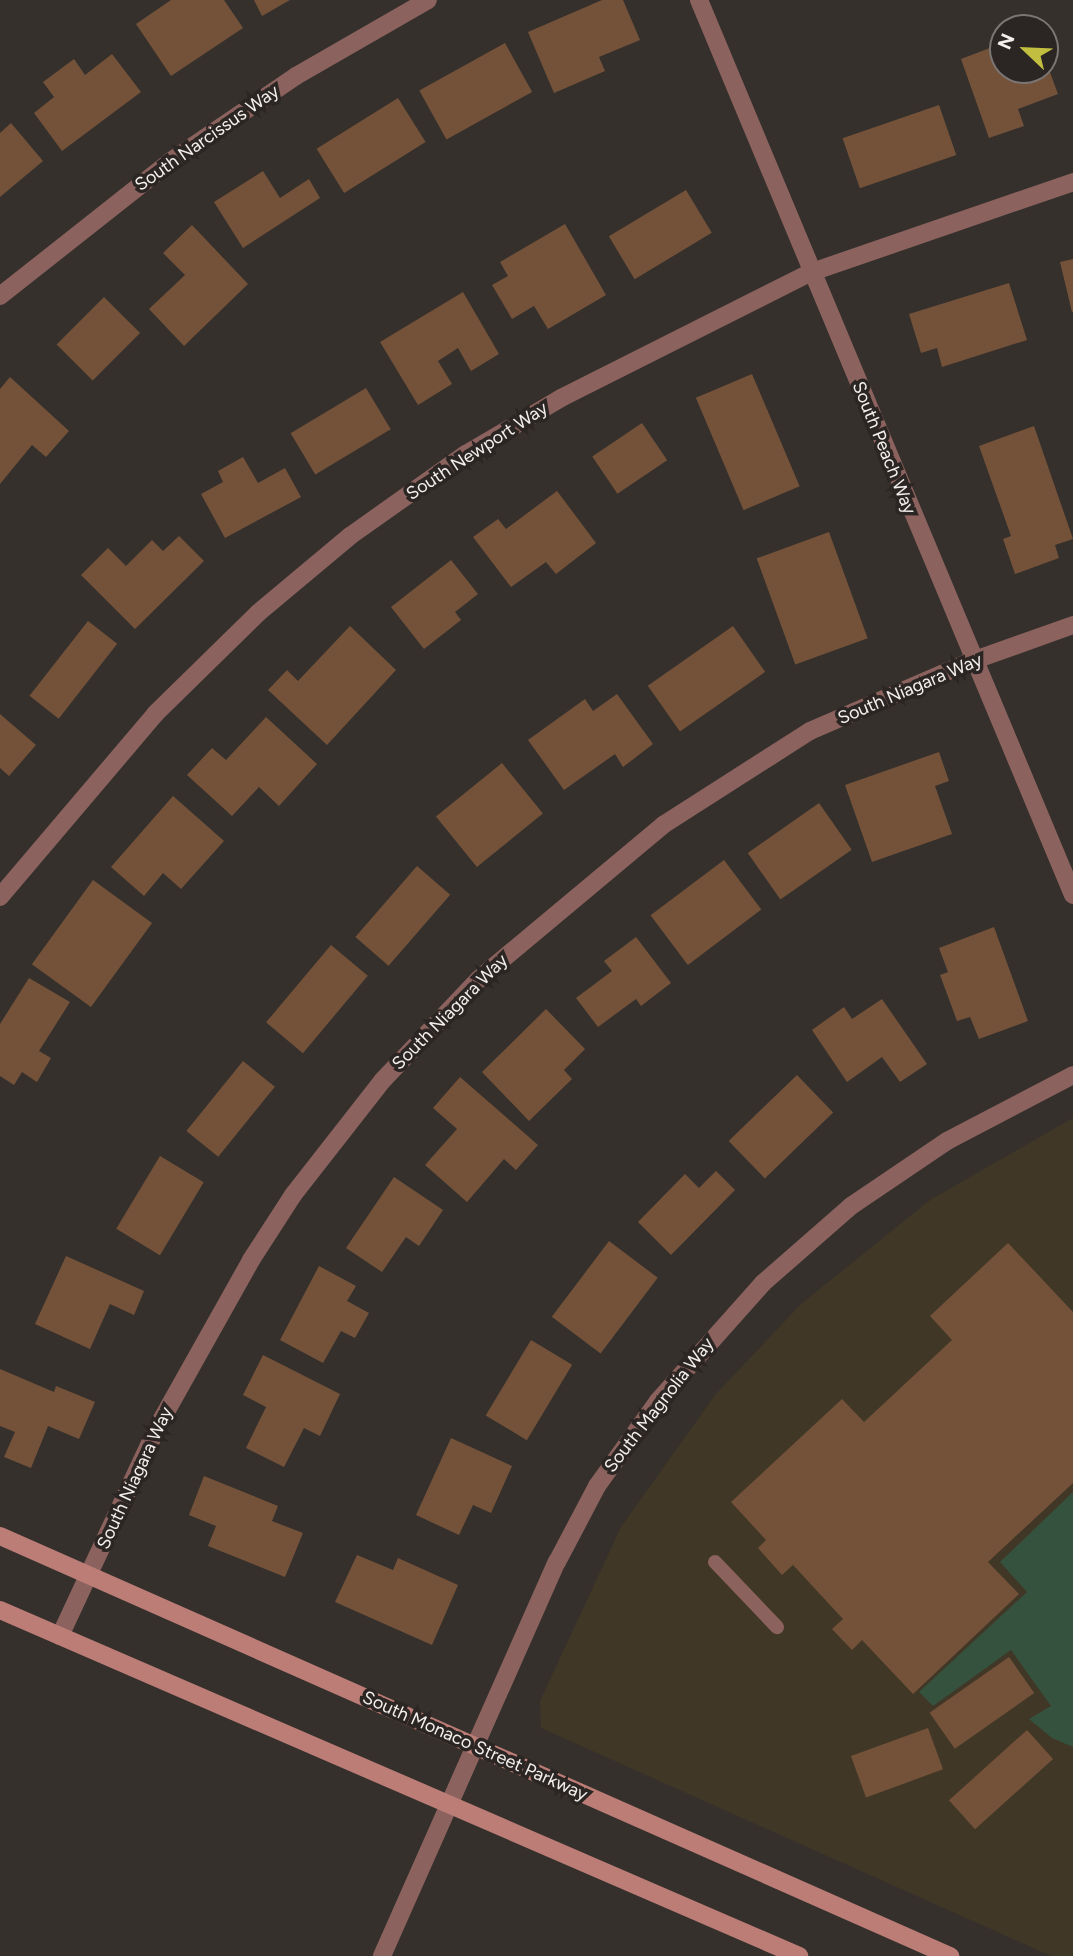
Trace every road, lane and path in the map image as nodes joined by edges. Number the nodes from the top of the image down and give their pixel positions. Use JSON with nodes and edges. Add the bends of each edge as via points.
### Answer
{"nodes":[{"id":1,"x":428,"y":0,"type":"edge"},
{"id":2,"x":699,"y":0,"type":"edge"},
{"id":3,"x":1073,"y":182,"type":"edge"},
{"id":4,"x":812,"y":272,"type":"junction"},
{"id":5,"x":0,"y":296,"type":"edge"},
{"id":6,"x":1073,"y":625,"type":"edge"},
{"id":7,"x":972,"y":661,"type":"junction"},
{"id":8,"x":1073,"y":895,"type":"edge"},
{"id":9,"x":0,"y":897,"type":"edge"},
{"id":10,"x":1073,"y":1075,"type":"edge"},
{"id":11,"x":0,"y":1536,"type":"edge"},
{"id":12,"x":715,"y":1562,"type":"dead end"},
{"id":13,"x":90,"y":1573,"type":"junction"},
{"id":14,"x":0,"y":1610,"type":"edge"},
{"id":15,"x":777,"y":1627,"type":"dead end"},
{"id":16,"x":60,"y":1636,"type":"junction"},
{"id":17,"x":476,"y":1747,"type":"junction"},
{"id":18,"x":449,"y":1807,"type":"junction"},
{"id":19,"x":382,"y":1956,"type":"edge"},
{"id":20,"x":799,"y":1956,"type":"edge"},
{"id":21,"x":950,"y":1956,"type":"edge"}],
"edges":[{"from":1,"to":5,"type":"street","name":"South Narcissus Way","via":[[296,76],[171,161]]},
{"from":2,"to":4,"type":"street","name":"South Peach Way"},
{"from":3,"to":4,"type":"street","name":"South Newport Way"},
{"from":4,"to":7,"type":"street","name":"South Peach Way"},
{"from":4,"to":9,"type":"street","name":"South Newport Way","via":[[561,398],[466,454],[350,536],[258,613],[155,714]]},
{"from":6,"to":7,"type":"street","name":"South Niagara Way"},
{"from":7,"to":8,"type":"street","name":"South Peach Way"},
{"from":7,"to":13,"type":"street","name":"South Niagara Way","via":[[810,732],[745,771],[663,825],[479,979],[383,1080],[293,1195],[191,1361]]},
{"from":10,"to":17,"type":"street","name":"South Magnolia Way","via":[[947,1141],[851,1206],[796,1250],[717,1330],[643,1420],[597,1486],[557,1562]]},
{"from":11,"to":13,"type":"main road","name":"South Monaco Street Parkway"},
{"from":12,"to":15,"type":"lane"},
{"from":13,"to":16,"type":"street","name":"South Niagara Way"},
{"from":13,"to":17,"type":"main road","name":"South Monaco Street Parkway"},
{"from":14,"to":16,"type":"main road"},
{"from":16,"to":18,"type":"main road"},
{"from":17,"to":18,"type":"street","name":"South Magnolia Way"},
{"from":17,"to":21,"type":"main road","name":"South Monaco Street Parkway"},
{"from":18,"to":19,"type":"street","name":"South Magnolia Way"},
{"from":18,"to":20,"type":"main road"}]}
